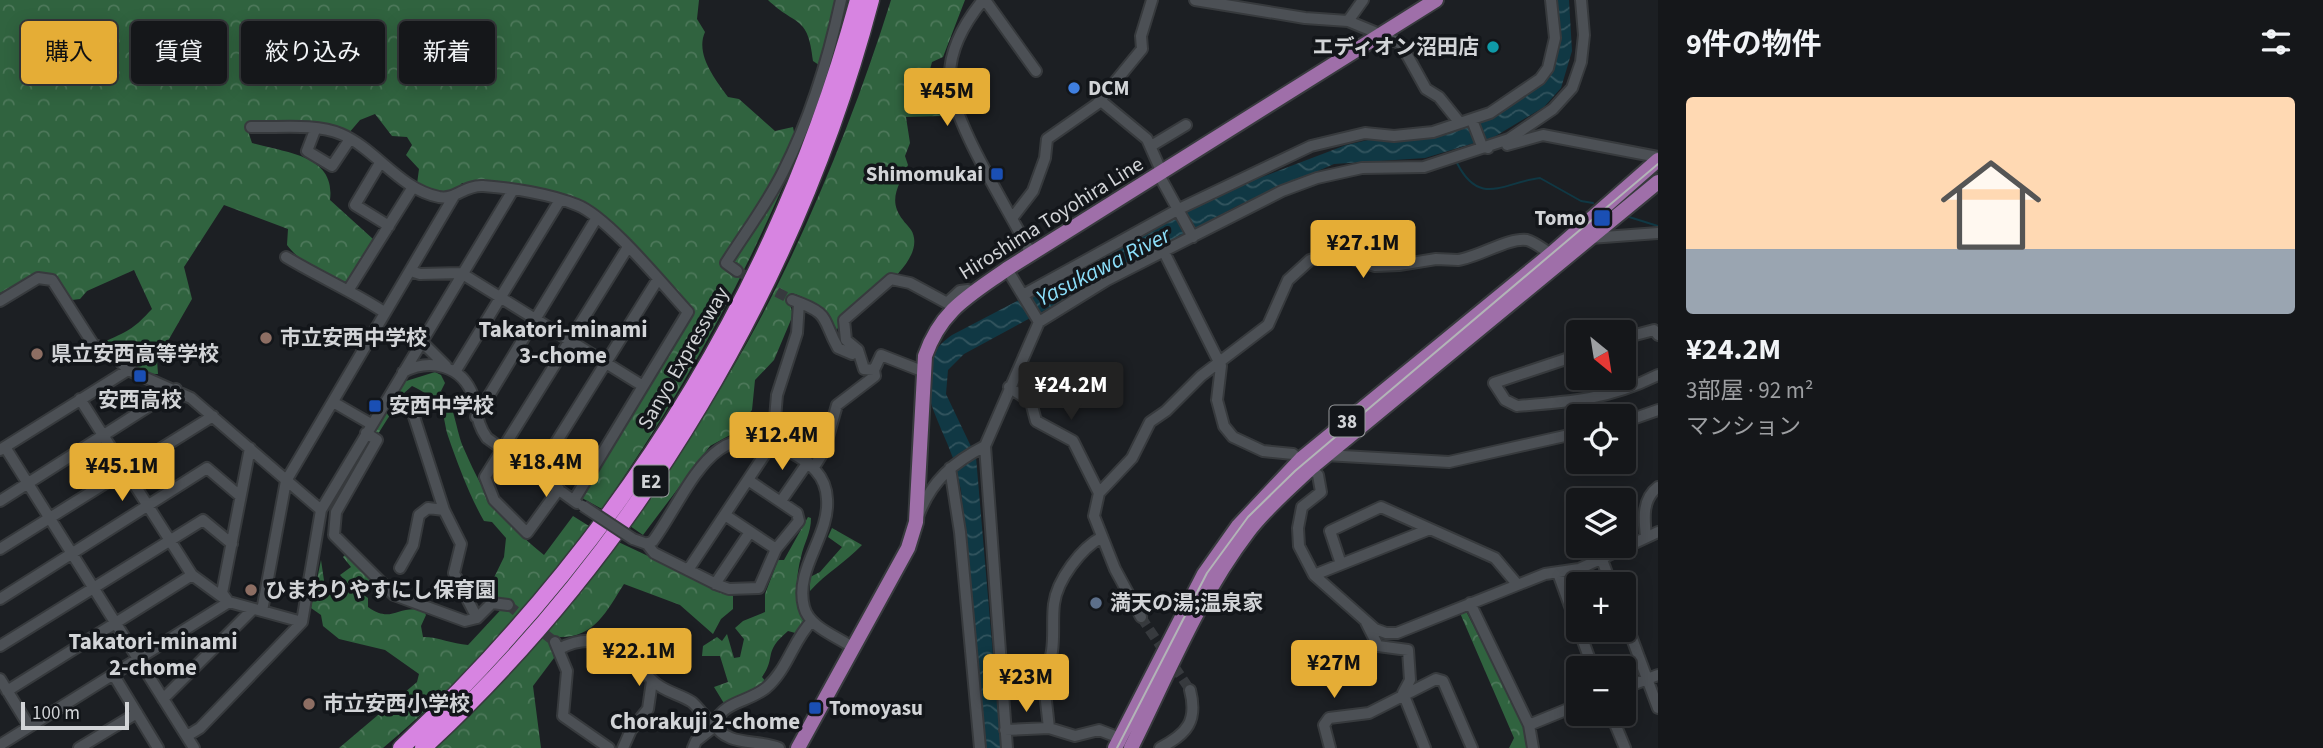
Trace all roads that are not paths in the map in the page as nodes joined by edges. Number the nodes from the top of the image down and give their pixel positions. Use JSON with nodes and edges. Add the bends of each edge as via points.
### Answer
{"nodes":[{"id":1,"x":841,"y":0,"type":"edge"},
{"id":2,"x":852,"y":0,"type":"edge"},
{"id":3,"x":858,"y":0,"type":"edge"},
{"id":4,"x":871,"y":0,"type":"edge"},
{"id":5,"x":881,"y":0,"type":"edge"},
{"id":6,"x":984,"y":0,"type":"edge"},
{"id":7,"x":1152,"y":0,"type":"edge"},
{"id":8,"x":1195,"y":0,"type":"edge"},
{"id":9,"x":1363,"y":0,"type":"edge"},
{"id":10,"x":1436,"y":0,"type":"edge"},
{"id":11,"x":1550,"y":0,"type":"edge"},
{"id":12,"x":1581,"y":0,"type":"edge"},
{"id":13,"x":1348,"y":21,"type":"junction"},
{"id":14,"x":1382,"y":35,"type":"junction"},
{"id":15,"x":1036,"y":71,"type":"dead end"},
{"id":16,"x":836,"y":96,"type":"junction"},
{"id":17,"x":1101,"y":101,"type":"junction"},
{"id":18,"x":1473,"y":121,"type":"junction"},
{"id":19,"x":1460,"y":123,"type":"junction"},
{"id":20,"x":1186,"y":125,"type":"dead end"},
{"id":21,"x":251,"y":127,"type":"dead end"},
{"id":22,"x":315,"y":130,"type":"junction"},
{"id":23,"x":350,"y":139,"type":"junction"},
{"id":24,"x":1658,"y":144,"type":"edge"},
{"id":25,"x":1151,"y":146,"type":"junction"},
{"id":26,"x":1482,"y":147,"type":"junction"},
{"id":27,"x":1655,"y":157,"type":"edge"},
{"id":28,"x":380,"y":163,"type":"junction"},
{"id":29,"x":1161,"y":174,"type":"junction"},
{"id":30,"x":1658,"y":182,"type":"edge"},
{"id":31,"x":413,"y":187,"type":"junction"},
{"id":32,"x":513,"y":190,"type":"junction"},
{"id":33,"x":454,"y":196,"type":"junction"},
{"id":34,"x":560,"y":200,"type":"junction"},
{"id":35,"x":1180,"y":211,"type":"junction"},
{"id":36,"x":1013,"y":217,"type":"junction"},
{"id":37,"x":596,"y":219,"type":"junction"},
{"id":38,"x":388,"y":226,"type":"junction"},
{"id":39,"x":1658,"y":233,"type":"edge"},
{"id":40,"x":1192,"y":236,"type":"junction"},
{"id":41,"x":1590,"y":237,"type":"junction"},
{"id":42,"x":628,"y":247,"type":"junction"},
{"id":43,"x":1164,"y":252,"type":"junction"},
{"id":44,"x":1031,"y":254,"type":"junction"},
{"id":45,"x":1550,"y":254,"type":"junction"},
{"id":46,"x":286,"y":257,"type":"dead end"},
{"id":47,"x":1007,"y":269,"type":"junction"},
{"id":48,"x":411,"y":271,"type":"junction"},
{"id":49,"x":737,"y":271,"type":"dead end"},
{"id":50,"x":461,"y":273,"type":"junction"},
{"id":51,"x":658,"y":279,"type":"junction"},
{"id":52,"x":349,"y":289,"type":"junction"},
{"id":53,"x":970,"y":293,"type":"junction"},
{"id":54,"x":1024,"y":296,"type":"junction"},
{"id":55,"x":501,"y":297,"type":"junction"},
{"id":56,"x":0,"y":301,"type":"edge"},
{"id":57,"x":384,"y":313,"type":"junction"},
{"id":58,"x":535,"y":319,"type":"junction"},
{"id":59,"x":1039,"y":321,"type":"junction"},
{"id":60,"x":1636,"y":335,"type":"edge"},
{"id":61,"x":1658,"y":335,"type":"edge"},
{"id":62,"x":421,"y":341,"type":"junction"},
{"id":63,"x":570,"y":341,"type":"junction"},
{"id":64,"x":858,"y":350,"type":"junction"},
{"id":65,"x":1566,"y":359,"type":"edge"},
{"id":66,"x":606,"y":362,"type":"junction"},
{"id":67,"x":1220,"y":363,"type":"junction"},
{"id":68,"x":451,"y":369,"type":"junction"},
{"id":69,"x":128,"y":370,"type":"junction"},
{"id":70,"x":874,"y":370,"type":"junction"},
{"id":71,"x":922,"y":371,"type":"junction"},
{"id":72,"x":403,"y":372,"type":"junction"},
{"id":73,"x":1658,"y":375,"type":"edge"},
{"id":74,"x":643,"y":386,"type":"junction"},
{"id":75,"x":1636,"y":386,"type":"edge"},
{"id":76,"x":1009,"y":387,"type":"junction"},
{"id":77,"x":176,"y":389,"type":"junction"},
{"id":78,"x":1628,"y":390,"type":"edge"},
{"id":79,"x":80,"y":399,"type":"junction"},
{"id":80,"x":409,"y":401,"type":"dead end"},
{"id":81,"x":332,"y":402,"type":"junction"},
{"id":82,"x":1658,"y":410,"type":"edge"},
{"id":83,"x":214,"y":416,"type":"junction"},
{"id":84,"x":475,"y":417,"type":"junction"},
{"id":85,"x":1636,"y":418,"type":"edge"},
{"id":86,"x":369,"y":429,"type":"junction"},
{"id":87,"x":103,"y":435,"type":"junction"},
{"id":88,"x":1566,"y":436,"type":"edge"},
{"id":89,"x":773,"y":442,"type":"junction"},
{"id":90,"x":985,"y":446,"type":"junction"},
{"id":91,"x":3,"y":448,"type":"edge"},
{"id":92,"x":250,"y":448,"type":"junction"},
{"id":93,"x":503,"y":449,"type":"junction"},
{"id":94,"x":1328,"y":454,"type":"junction"},
{"id":95,"x":1307,"y":463,"type":"junction"},
{"id":96,"x":811,"y":464,"type":"junction"},
{"id":97,"x":951,"y":466,"type":"junction"},
{"id":98,"x":125,"y":471,"type":"junction"},
{"id":99,"x":537,"y":473,"type":"junction"},
{"id":100,"x":748,"y":480,"type":"junction"},
{"id":101,"x":286,"y":481,"type":"junction"},
{"id":102,"x":28,"y":483,"type":"junction"},
{"id":103,"x":1658,"y":486,"type":"edge"},
{"id":104,"x":559,"y":489,"type":"junction"},
{"id":105,"x":1098,"y":493,"type":"junction"},
{"id":106,"x":240,"y":496,"type":"junction"},
{"id":107,"x":0,"y":500,"type":"edge"},
{"id":108,"x":781,"y":501,"type":"junction"},
{"id":109,"x":578,"y":503,"type":"junction"},
{"id":110,"x":146,"y":506,"type":"junction"},
{"id":111,"x":321,"y":510,"type":"junction"},
{"id":112,"x":444,"y":510,"type":"junction"},
{"id":113,"x":725,"y":515,"type":"junction"},
{"id":114,"x":50,"y":518,"type":"junction"},
{"id":115,"x":916,"y":522,"type":"junction"},
{"id":116,"x":1430,"y":529,"type":"junction"},
{"id":117,"x":750,"y":532,"type":"junction"},
{"id":118,"x":1658,"y":532,"type":"edge"},
{"id":119,"x":1102,"y":537,"type":"junction"},
{"id":120,"x":1646,"y":537,"type":"junction"},
{"id":121,"x":1636,"y":541,"type":"edge"},
{"id":122,"x":169,"y":542,"type":"junction"},
{"id":123,"x":232,"y":544,"type":"junction"},
{"id":124,"x":648,"y":544,"type":"junction"},
{"id":125,"x":0,"y":549,"type":"edge"},
{"id":126,"x":775,"y":549,"type":"junction"},
{"id":127,"x":72,"y":554,"type":"junction"},
{"id":128,"x":1599,"y":558,"type":"edge"},
{"id":129,"x":1341,"y":564,"type":"junction"},
{"id":130,"x":400,"y":568,"type":"dead end"},
{"id":131,"x":688,"y":570,"type":"junction"},
{"id":132,"x":1558,"y":573,"type":"junction"},
{"id":133,"x":192,"y":575,"type":"junction"},
{"id":134,"x":1314,"y":575,"type":"junction"},
{"id":135,"x":715,"y":584,"type":"junction"},
{"id":136,"x":1517,"y":584,"type":"junction"},
{"id":137,"x":93,"y":588,"type":"junction"},
{"id":138,"x":1566,"y":594,"type":"edge"},
{"id":139,"x":0,"y":598,"type":"edge"},
{"id":140,"x":229,"y":602,"type":"junction"},
{"id":141,"x":1470,"y":603,"type":"junction"},
{"id":142,"x":508,"y":605,"type":"dead end"},
{"id":143,"x":257,"y":611,"type":"junction"},
{"id":144,"x":1141,"y":617,"type":"tunnel mouth"},
{"id":145,"x":477,"y":618,"type":"junction"},
{"id":146,"x":1365,"y":619,"type":"junction"},
{"id":147,"x":812,"y":621,"type":"junction"},
{"id":148,"x":302,"y":622,"type":"junction"},
{"id":149,"x":116,"y":623,"type":"junction"},
{"id":150,"x":1636,"y":642,"type":"edge"},
{"id":151,"x":0,"y":646,"type":"edge"},
{"id":152,"x":852,"y":647,"type":"junction"},
{"id":153,"x":138,"y":658,"type":"junction"},
{"id":154,"x":113,"y":674,"type":"junction"},
{"id":155,"x":1652,"y":677,"type":"edge"},
{"id":156,"x":0,"y":679,"type":"edge"},
{"id":157,"x":652,"y":681,"type":"junction"},
{"id":158,"x":1190,"y":690,"type":"tunnel mouth"},
{"id":159,"x":7,"y":691,"type":"junction"},
{"id":160,"x":1403,"y":693,"type":"junction"},
{"id":161,"x":163,"y":699,"type":"junction"},
{"id":162,"x":1658,"y":708,"type":"edge"},
{"id":163,"x":1566,"y":710,"type":"edge"},
{"id":164,"x":137,"y":713,"type":"junction"},
{"id":165,"x":1529,"y":725,"type":"junction"},
{"id":166,"x":29,"y":726,"type":"junction"},
{"id":167,"x":715,"y":726,"type":"junction"},
{"id":168,"x":1616,"y":726,"type":"edge"},
{"id":169,"x":1049,"y":728,"type":"junction"},
{"id":170,"x":1005,"y":730,"type":"junction"},
{"id":171,"x":187,"y":736,"type":"junction"},
{"id":172,"x":0,"y":745,"type":"edge"},
{"id":173,"x":1122,"y":745,"type":"edge"},
{"id":174,"x":79,"y":748,"type":"edge"},
{"id":175,"x":158,"y":748,"type":"edge"},
{"id":176,"x":194,"y":748,"type":"edge"},
{"id":177,"x":401,"y":748,"type":"edge"},
{"id":178,"x":423,"y":748,"type":"edge"},
{"id":179,"x":609,"y":748,"type":"edge"},
{"id":180,"x":623,"y":748,"type":"edge"},
{"id":181,"x":693,"y":748,"type":"edge"},
{"id":182,"x":779,"y":748,"type":"edge"},
{"id":183,"x":798,"y":748,"type":"edge"},
{"id":184,"x":980,"y":748,"type":"edge"},
{"id":185,"x":1007,"y":748,"type":"edge"},
{"id":186,"x":1160,"y":748,"type":"edge"},
{"id":187,"x":1330,"y":748,"type":"edge"},
{"id":188,"x":1425,"y":748,"type":"edge"},
{"id":189,"x":1472,"y":748,"type":"edge"},
{"id":190,"x":1532,"y":748,"type":"edge"},
{"id":191,"x":1625,"y":748,"type":"edge"}],
"edges":[{"from":1,"to":49,"type":"street","via":[[826,70],[808,119],[782,175],[726,263]]},
{"from":2,"to":16,"type":"highway"},
{"from":3,"to":16,"type":"highway","name":"Sanyo Expressway","number":"E2"},
{"from":4,"to":16,"type":"highway","name":"Sanyo Expressway","number":"E2"},
{"from":5,"to":16,"type":"highway"},
{"from":6,"to":15,"type":"street"},
{"from":6,"to":36,"type":"street","via":[[958,41],[951,64],[951,91],[967,132]]},
{"from":7,"to":17,"type":"street","via":[[1141,36],[1142,49]]},
{"from":8,"to":13,"type":"street"},
{"from":9,"to":13,"type":"street"},
{"from":10,"to":14,"type":"main road","name":"Hiroshima Toyohira Line"},
{"from":11,"to":18,"type":"street","via":[[1555,38],[1548,68],[1532,85]]},
{"from":12,"to":26,"type":"street","via":[[1583,49],[1572,88],[1553,109],[1508,139]]},
{"from":13,"to":14,"type":"street"},
{"from":14,"to":19,"type":"street","via":[[1401,44],[1426,89],[1439,97]]},
{"from":14,"to":29,"type":"main road","name":"Hiroshima Toyohira Line"},
{"from":16,"to":177,"type":"highway","name":"Sanyo Expressway","number":"E2","via":[[726,330],[631,487],[519,629]]},
{"from":16,"to":178,"type":"highway","name":"Sanyo Expressway","number":"E2","via":[[784,245],[680,436],[642,495],[562,599],[498,673]]},
{"from":17,"to":25,"type":"street"},
{"from":17,"to":36,"type":"street","via":[[1047,139],[1033,191]]},
{"from":18,"to":19,"type":"street"},
{"from":18,"to":26,"type":"street"},
{"from":19,"to":35,"type":"street","via":[[1433,132],[1364,133],[1311,146]]},
{"from":20,"to":25,"type":"street"},
{"from":21,"to":22,"type":"street"},
{"from":22,"to":23,"type":"street"},
{"from":22,"to":23,"type":"street","via":[[307,151],[332,166]]},
{"from":23,"to":28,"type":"street"},
{"from":24,"to":27,"type":"street"},
{"from":25,"to":29,"type":"street"},
{"from":26,"to":27,"type":"street","via":[[1496,149],[1543,135]]},
{"from":26,"to":40,"type":"street","via":[[1424,167],[1362,168],[1317,178]]},
{"from":27,"to":45,"type":"main road","number":"38"},
{"from":28,"to":31,"type":"street"},
{"from":28,"to":38,"type":"street","via":[[355,205]]},
{"from":29,"to":35,"type":"street"},
{"from":29,"to":44,"type":"main road","name":"Hiroshima Toyohira Line"},
{"from":30,"to":41,"type":"main road","number":"38"},
{"from":31,"to":33,"type":"street","via":[[439,197]]},
{"from":31,"to":38,"type":"street"},
{"from":32,"to":33,"type":"street","via":[[468,186]]},
{"from":32,"to":34,"type":"street"},
{"from":32,"to":50,"type":"street"},
{"from":33,"to":48,"type":"street"},
{"from":34,"to":37,"type":"street","via":[[579,206]]},
{"from":34,"to":55,"type":"street"},
{"from":35,"to":40,"type":"street"},
{"from":35,"to":54,"type":"street"},
{"from":36,"to":44,"type":"street"},
{"from":37,"to":42,"type":"street"},
{"from":37,"to":58,"type":"street"},
{"from":38,"to":52,"type":"street"},
{"from":39,"to":41,"type":"street"},
{"from":40,"to":43,"type":"street"},
{"from":41,"to":94,"type":"main road","number":"38"},
{"from":42,"to":51,"type":"street"},
{"from":42,"to":63,"type":"street"},
{"from":43,"to":59,"type":"street"},
{"from":43,"to":67,"type":"street"},
{"from":44,"to":47,"type":"main road","name":"Hiroshima Toyohira Line"},
{"from":45,"to":67,"type":"street","via":[[1530,240],[1518,240],[1458,260],[1375,265],[1349,258],[1310,260],[1288,280],[1268,325]]},
{"from":45,"to":95,"type":"main road","number":"38"},
{"from":46,"to":52,"type":"street"},
{"from":47,"to":53,"type":"main road","name":"Hiroshima Toyohira Line"},
{"from":47,"to":54,"type":"street"},
{"from":48,"to":50,"type":"street"},
{"from":48,"to":57,"type":"street"},
{"from":50,"to":55,"type":"street"},
{"from":50,"to":62,"type":"street"},
{"from":51,"to":66,"type":"street"},
{"from":51,"to":74,"type":"street","via":[[688,312]]},
{"from":52,"to":57,"type":"street"},
{"from":53,"to":64,"type":"street","via":[[960,291],[947,303],[891,279],[844,320],[846,340]]},
{"from":53,"to":71,"type":"main road","name":"Hiroshima Toyohira Line","via":[[933,335]]},
{"from":54,"to":59,"type":"street"},
{"from":55,"to":58,"type":"street"},
{"from":55,"to":68,"type":"street"},
{"from":56,"to":69,"type":"street","via":[[38,278],[52,280],[93,344],[113,354]]},
{"from":57,"to":81,"type":"street"},
{"from":58,"to":63,"type":"street"},
{"from":58,"to":84,"type":"street"},
{"from":59,"to":76,"type":"street"},
{"from":60,"to":61,"type":"street","via":[[1654,330]]},
{"from":62,"to":68,"type":"street"},
{"from":62,"to":72,"type":"street"},
{"from":63,"to":66,"type":"street"},
{"from":63,"to":93,"type":"street"},
{"from":64,"to":70,"type":"street","via":[[864,369]]},
{"from":64,"to":89,"type":"street","via":[[852,354],[838,348],[828,321],[796,301],[797,333],[777,395]]},
{"from":65,"to":78,"type":"street","via":[[1494,383],[1505,400],[1517,406]]},
{"from":66,"to":74,"type":"street"},
{"from":66,"to":99,"type":"street"},
{"from":67,"to":95,"type":"street","via":[[1217,400],[1224,426],[1233,437]]},
{"from":67,"to":105,"type":"street","via":[[1150,422],[1132,458]]},
{"from":68,"to":72,"type":"street","via":[[414,367]]},
{"from":68,"to":84,"type":"street","via":[[472,396]]},
{"from":69,"to":77,"type":"street"},
{"from":69,"to":79,"type":"street"},
{"from":70,"to":71,"type":"street","via":[[881,355]]},
{"from":70,"to":96,"type":"street","via":[[875,376],[837,405],[824,451]]},
{"from":71,"to":115,"type":"main road","name":"Hiroshima Toyohira Line"},
{"from":72,"to":86,"type":"street"},
{"from":73,"to":75,"type":"street"},
{"from":74,"to":109,"type":"street"},
{"from":76,"to":90,"type":"street"},
{"from":76,"to":105,"type":"street","via":[[1026,395],[1035,421],[1073,441]]},
{"from":77,"to":83,"type":"street"},
{"from":77,"to":87,"type":"street"},
{"from":79,"to":87,"type":"street"},
{"from":79,"to":91,"type":"street"},
{"from":80,"to":112,"type":"street"},
{"from":81,"to":86,"type":"street"},
{"from":81,"to":101,"type":"street"},
{"from":82,"to":85,"type":"street"},
{"from":83,"to":92,"type":"street"},
{"from":83,"to":98,"type":"street"},
{"from":84,"to":93,"type":"street","via":[[487,438]]},
{"from":86,"to":111,"type":"street"},
{"from":86,"to":145,"type":"street","via":[[377,440],[337,512],[334,535],[394,595],[465,621]]},
{"from":87,"to":98,"type":"street"},
{"from":87,"to":102,"type":"street"},
{"from":88,"to":94,"type":"street","via":[[1449,462]]},
{"from":89,"to":96,"type":"street"},
{"from":89,"to":100,"type":"street"},
{"from":89,"to":124,"type":"street","via":[[745,438],[717,449]]},
{"from":90,"to":97,"type":"street"},
{"from":90,"to":170,"type":"street"},
{"from":91,"to":102,"type":"street"},
{"from":92,"to":101,"type":"street"},
{"from":92,"to":106,"type":"street"},
{"from":93,"to":99,"type":"street"},
{"from":93,"to":104,"type":"street","via":[[485,477],[494,500],[527,533]]},
{"from":94,"to":95,"type":"main road","number":"38"},
{"from":95,"to":134,"type":"street","via":[[1322,484],[1321,492],[1302,507],[1298,528],[1299,546]]},
{"from":95,"to":173,"type":"main road","number":"38","via":[[1256,505],[1204,574]]},
{"from":96,"to":108,"type":"street"},
{"from":96,"to":147,"type":"street","via":[[827,500],[804,583],[803,604]]},
{"from":97,"to":115,"type":"street"},
{"from":97,"to":184,"type":"street"},
{"from":98,"to":110,"type":"street"},
{"from":98,"to":114,"type":"street"},
{"from":99,"to":104,"type":"street"},
{"from":100,"to":108,"type":"street"},
{"from":100,"to":113,"type":"street"},
{"from":101,"to":111,"type":"street"},
{"from":101,"to":143,"type":"street"},
{"from":102,"to":107,"type":"street"},
{"from":102,"to":114,"type":"street"},
{"from":103,"to":120,"type":"street","via":[[1647,500]]},
{"from":104,"to":109,"type":"street"},
{"from":105,"to":119,"type":"street","via":[[1094,516]]},
{"from":106,"to":110,"type":"street","via":[[207,468]]},
{"from":106,"to":123,"type":"street"},
{"from":108,"to":126,"type":"street","via":[[797,513],[799,521]]},
{"from":109,"to":124,"type":"street","bridge":true},
{"from":110,"to":122,"type":"street"},
{"from":110,"to":127,"type":"street"},
{"from":111,"to":148,"type":"street"},
{"from":112,"to":130,"type":"street","via":[[428,508],[419,515],[413,545]]},
{"from":112,"to":145,"type":"street","via":[[461,544],[454,573]]},
{"from":113,"to":117,"type":"street"},
{"from":113,"to":131,"type":"street"},
{"from":114,"to":125,"type":"street"},
{"from":114,"to":127,"type":"street"},
{"from":115,"to":152,"type":"main road","name":"Hiroshima Toyohira Line","via":[[908,548]]},
{"from":116,"to":129,"type":"street"},
{"from":116,"to":129,"type":"street","via":[[1381,508],[1371,510],[1330,531]]},
{"from":116,"to":136,"type":"street","via":[[1495,558]]},
{"from":117,"to":126,"type":"street"},
{"from":117,"to":135,"type":"street"},
{"from":118,"to":120,"type":"street"},
{"from":119,"to":144,"type":"street"},
{"from":119,"to":169,"type":"street","via":[[1077,559],[1054,601],[1052,661],[1043,674]]},
{"from":120,"to":121,"type":"street"},
{"from":122,"to":123,"type":"street","via":[[203,520]]},
{"from":122,"to":133,"type":"street"},
{"from":122,"to":137,"type":"street"},
{"from":123,"to":140,"type":"street","via":[[222,593]]},
{"from":124,"to":131,"type":"street","via":[[654,553]]},
{"from":126,"to":135,"type":"street","via":[[759,587],[729,589]]},
{"from":127,"to":137,"type":"street"},
{"from":127,"to":139,"type":"street"},
{"from":128,"to":132,"type":"street"},
{"from":129,"to":134,"type":"street"},
{"from":131,"to":135,"type":"street"},
{"from":132,"to":136,"type":"street"},
{"from":132,"to":138,"type":"street"},
{"from":133,"to":140,"type":"street"},
{"from":133,"to":149,"type":"street"},
{"from":134,"to":146,"type":"street"},
{"from":136,"to":141,"type":"street"},
{"from":137,"to":149,"type":"street"},
{"from":137,"to":151,"type":"street"},
{"from":140,"to":143,"type":"street"},
{"from":140,"to":153,"type":"street"},
{"from":141,"to":146,"type":"street","via":[[1397,633],[1375,629]]},
{"from":141,"to":165,"type":"street"},
{"from":142,"to":145,"type":"street","via":[[489,604]]},
{"from":143,"to":148,"type":"street"},
{"from":143,"to":161,"type":"street"},
{"from":146,"to":160,"type":"street","via":[[1378,646],[1408,650],[1410,680]]},
{"from":147,"to":152,"type":"street"},
{"from":147,"to":167,"type":"street","via":[[775,679],[763,690],[721,710]]},
{"from":148,"to":171,"type":"street"},
{"from":149,"to":153,"type":"street"},
{"from":149,"to":159,"type":"street"},
{"from":150,"to":155,"type":"street"},
{"from":152,"to":183,"type":"main road","name":"Hiroshima Toyohira Line"},
{"from":153,"to":154,"type":"street"},
{"from":153,"to":161,"type":"street"},
{"from":154,"to":164,"type":"street"},
{"from":154,"to":166,"type":"street"},
{"from":155,"to":162,"type":"street"},
{"from":156,"to":159,"type":"street"},
{"from":157,"to":167,"type":"street","via":[[692,702]]},
{"from":157,"to":179,"type":"street","via":[[641,667],[594,639],[557,646],[567,671],[563,716]]},
{"from":157,"to":180,"type":"street","via":[[648,709]]},
{"from":158,"to":186,"type":"street","via":[[1190,727]]},
{"from":159,"to":166,"type":"street"},
{"from":160,"to":187,"type":"street","via":[[1368,713],[1329,718],[1324,725]]},
{"from":160,"to":188,"type":"street"},
{"from":160,"to":189,"type":"street","via":[[1436,679],[1443,681]]},
{"from":161,"to":171,"type":"street"},
{"from":163,"to":165,"type":"street"},
{"from":164,"to":174,"type":"street"},
{"from":164,"to":175,"type":"street"},
{"from":165,"to":190,"type":"street"},
{"from":166,"to":172,"type":"street"},
{"from":167,"to":181,"type":"street"},
{"from":167,"to":182,"type":"street","via":[[733,739]]},
{"from":168,"to":191,"type":"street"},
{"from":169,"to":170,"type":"street"},
{"from":169,"to":173,"type":"street","via":[[1075,736],[1099,730]]},
{"from":170,"to":185,"type":"street"},
{"from":171,"to":176,"type":"street"}]}
